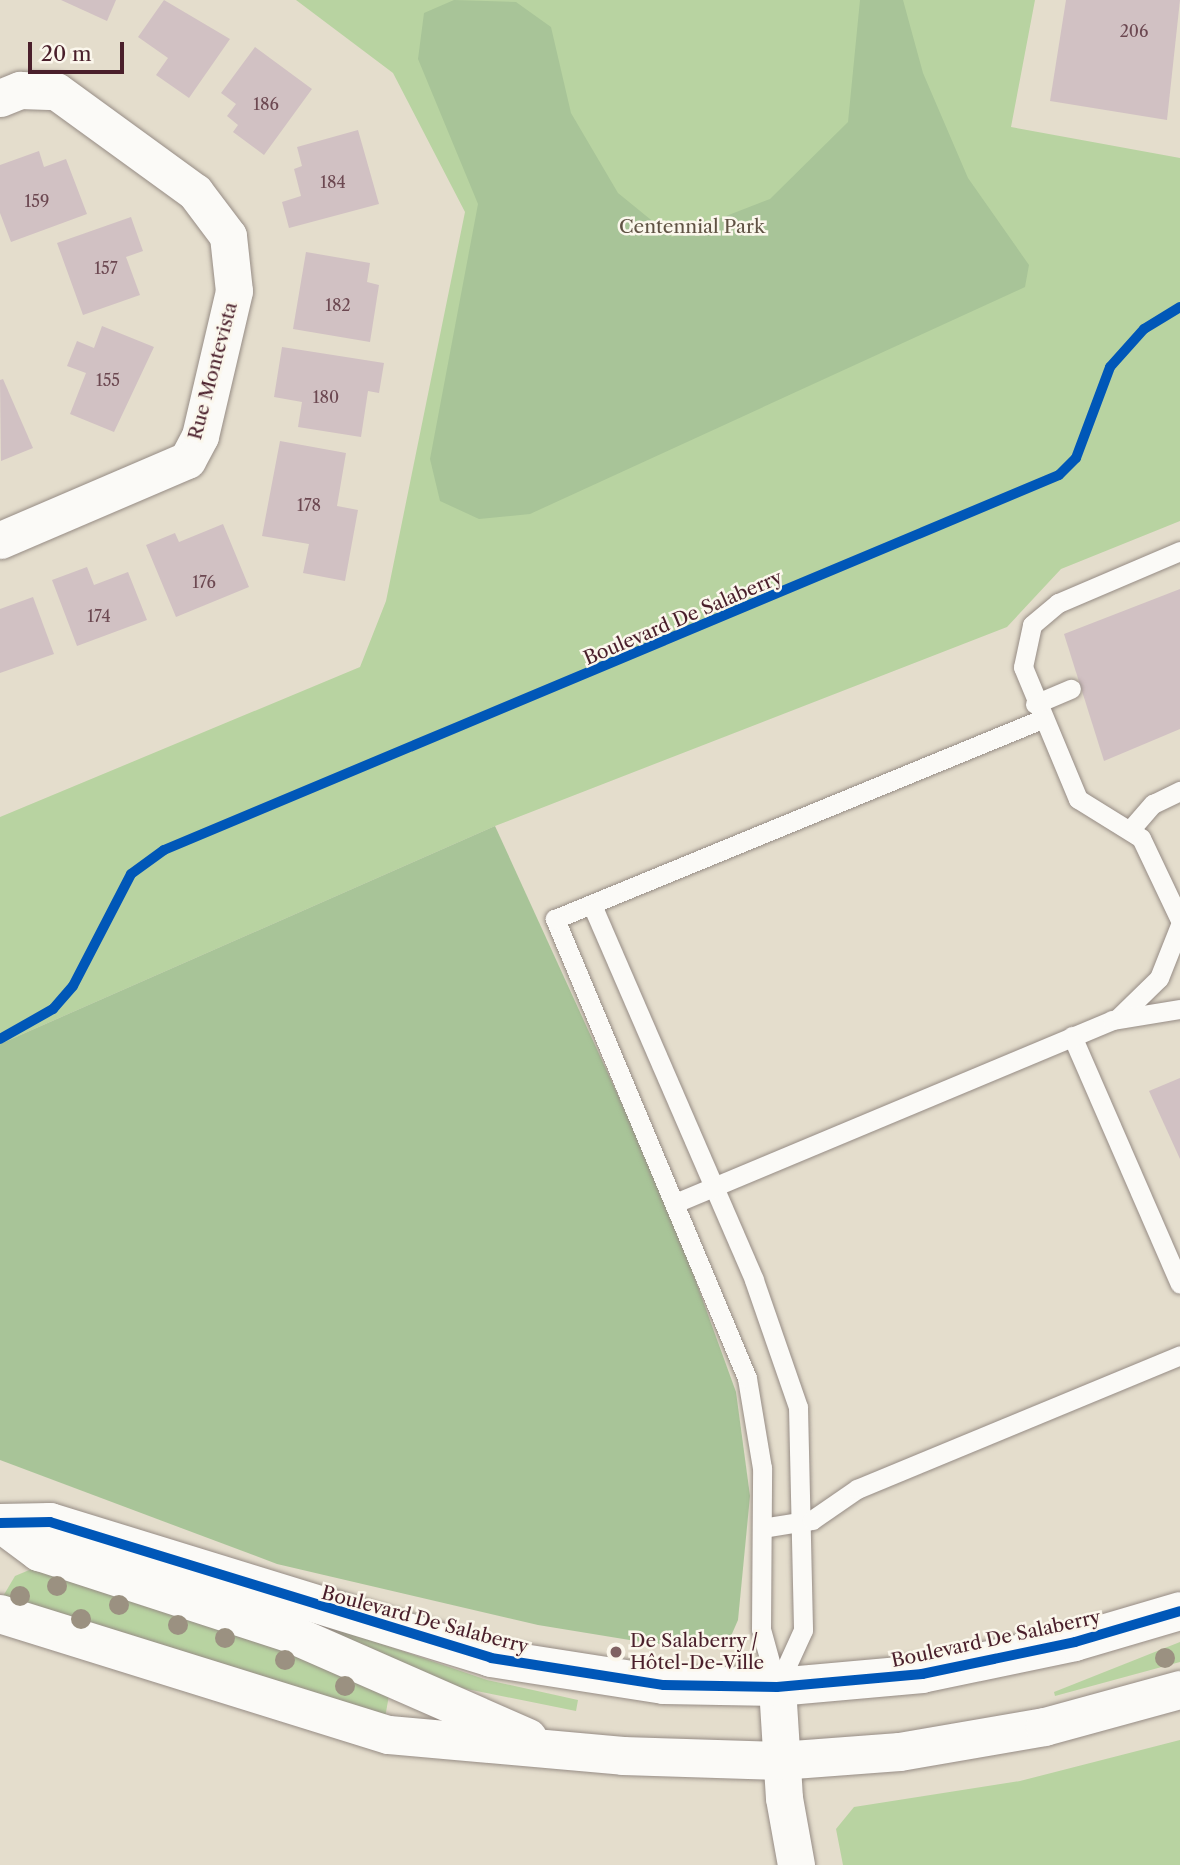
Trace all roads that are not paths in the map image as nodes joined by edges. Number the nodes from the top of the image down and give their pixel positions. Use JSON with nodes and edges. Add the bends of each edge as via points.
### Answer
{"nodes":[{"id":1,"x":0,"y":98,"type":"edge"},
{"id":2,"x":0,"y":540,"type":"edge"},
{"id":3,"x":1180,"y":551,"type":"edge"},
{"id":4,"x":1071,"y":689,"type":"dead end"},
{"id":5,"x":1039,"y":711,"type":"junction"},
{"id":6,"x":1180,"y":791,"type":"edge"},
{"id":7,"x":1130,"y":830,"type":"junction"},
{"id":8,"x":592,"y":905,"type":"junction"},
{"id":9,"x":1180,"y":922,"type":"edge"},
{"id":10,"x":1180,"y":1009,"type":"edge"},
{"id":11,"x":1118,"y":1018,"type":"junction"},
{"id":12,"x":1072,"y":1036,"type":"junction"},
{"id":13,"x":713,"y":1186,"type":"junction"},
{"id":14,"x":675,"y":1203,"type":"junction"},
{"id":15,"x":1180,"y":1284,"type":"edge"},
{"id":16,"x":1180,"y":1354,"type":"edge"},
{"id":17,"x":804,"y":1522,"type":"junction"},
{"id":18,"x":0,"y":1523,"type":"edge"},
{"id":19,"x":762,"y":1528,"type":"junction"},
{"id":20,"x":1180,"y":1611,"type":"edge"},
{"id":21,"x":0,"y":1614,"type":"edge"},
{"id":22,"x":777,"y":1687,"type":"junction"},
{"id":23,"x":1180,"y":1690,"type":"edge"},
{"id":24,"x":555,"y":1749,"type":"junction"},
{"id":25,"x":780,"y":1761,"type":"junction"},
{"id":26,"x":796,"y":1865,"type":"edge"}],
"edges":[{"from":1,"to":2,"type":"street","name":"Rue Montevista","via":[[20,90],[56,91],[195,192],[228,236],[234,291],[200,436],[187,460]]},
{"from":3,"to":5,"type":"lane","via":[[1077,593],[1032,625],[1023,667]]},
{"from":4,"to":5,"type":"lane"},
{"from":5,"to":7,"type":"lane","via":[[1078,799]]},
{"from":5,"to":8,"type":"lane"},
{"from":6,"to":7,"type":"lane","via":[[1153,804]]},
{"from":7,"to":9,"type":"lane","via":[[1157,861]]},
{"from":8,"to":13,"type":"lane"},
{"from":8,"to":14,"type":"lane","via":[[555,919]]},
{"from":9,"to":11,"type":"lane","via":[[1159,978]]},
{"from":10,"to":11,"type":"lane"},
{"from":11,"to":12,"type":"lane"},
{"from":12,"to":13,"type":"lane"},
{"from":12,"to":15,"type":"lane"},
{"from":13,"to":14,"type":"lane"},
{"from":13,"to":17,"type":"lane","via":[[792,1384],[803,1441]]},
{"from":14,"to":19,"type":"lane","via":[[747,1378],[760,1443]]},
{"from":16,"to":17,"type":"lane","via":[[857,1489]]},
{"from":17,"to":19,"type":"lane"},
{"from":17,"to":22,"type":"lane","via":[[803,1630]]},
{"from":18,"to":22,"type":"street","name":"Boulevard De Salaberry","via":[[50,1522],[393,1633],[529,1667],[664,1685]]},
{"from":18,"to":24,"type":"street","name":"Boulevard De Salaberry","via":[[38,1552],[289,1633]]},
{"from":19,"to":22,"type":"lane","via":[[761,1629]]},
{"from":20,"to":22,"type":"street","name":"Boulevard De Salaberry","via":[[993,1661],[874,1681]]},
{"from":21,"to":24,"type":"street","name":"Boulevard De Salaberry","via":[[373,1731]]},
{"from":22,"to":25,"type":"street"},
{"from":23,"to":25,"type":"street","name":"Boulevard De Salaberry","via":[[1004,1735],[900,1752]]},
{"from":24,"to":25,"type":"street","name":"Boulevard De Salaberry"},
{"from":25,"to":26,"type":"street"}]}
